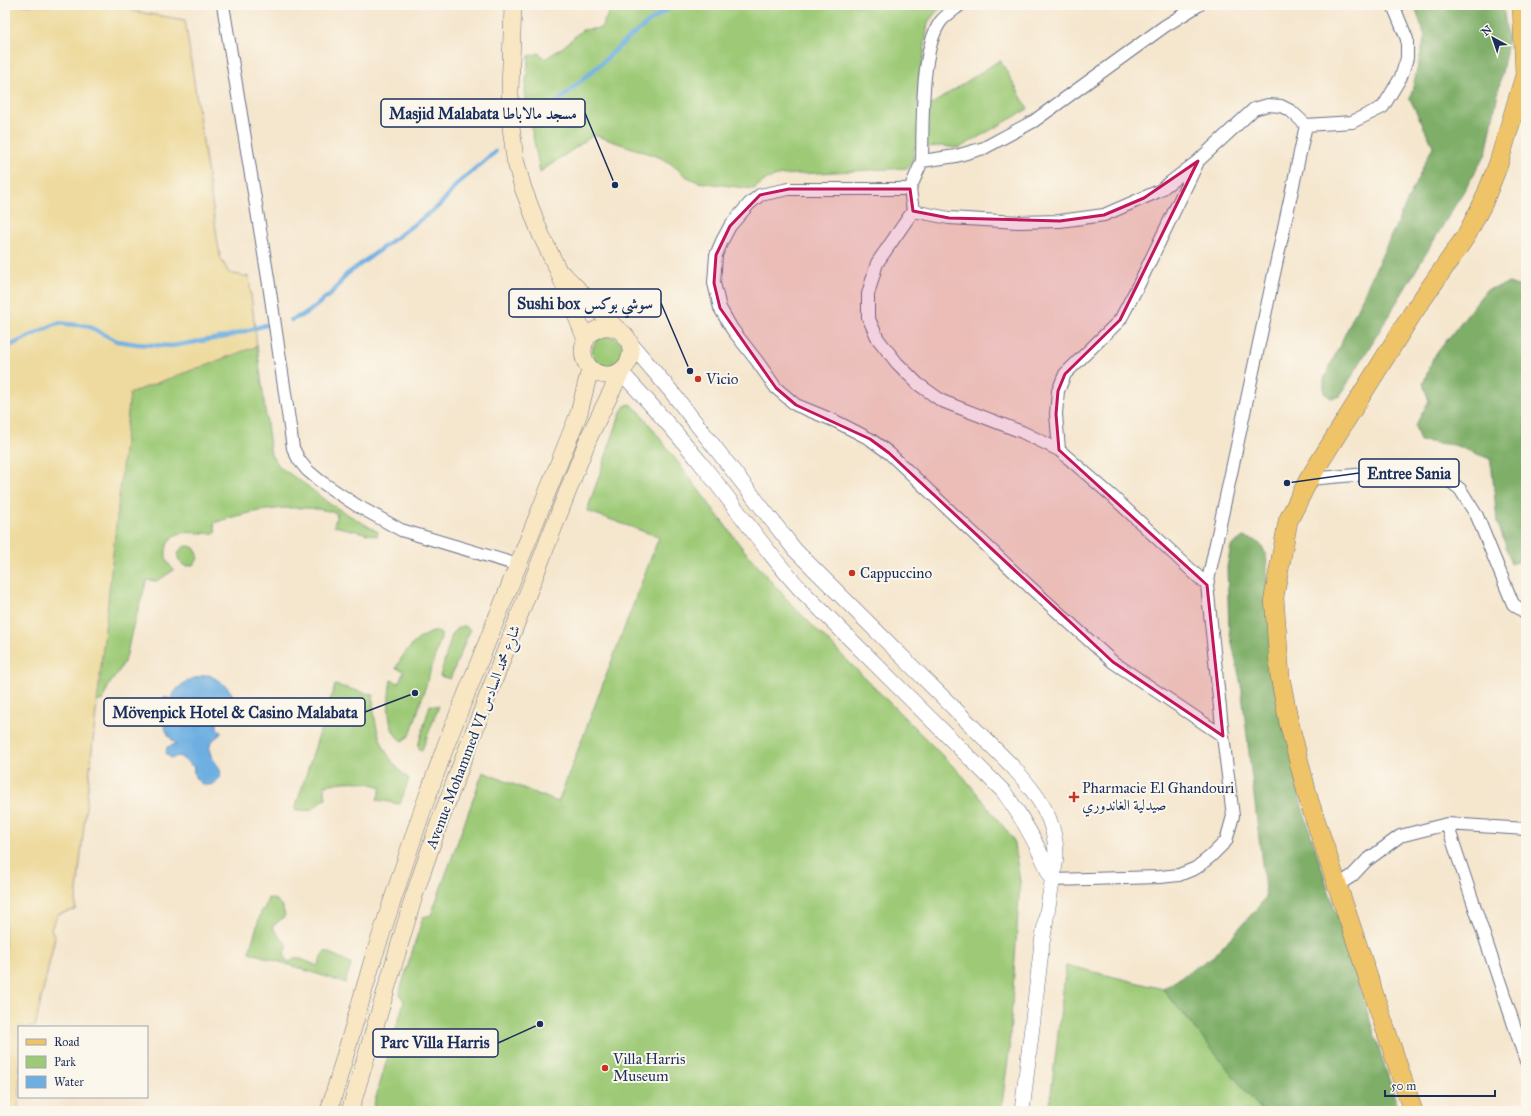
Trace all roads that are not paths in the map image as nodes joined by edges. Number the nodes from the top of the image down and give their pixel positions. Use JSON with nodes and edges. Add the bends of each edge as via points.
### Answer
{"nodes":[{"id":1,"x":223,"y":5,"type":"edge"},
{"id":2,"x":513,"y":5,"type":"edge"},
{"id":3,"x":960,"y":5,"type":"edge"},
{"id":4,"x":1199,"y":5,"type":"edge"},
{"id":5,"x":1393,"y":5,"type":"edge"},
{"id":6,"x":1522,"y":5,"type":"edge"},
{"id":7,"x":1526,"y":75,"type":"edge"},
{"id":8,"x":1306,"y":125,"type":"junction"},
{"id":9,"x":922,"y":161,"type":"junction"},
{"id":10,"x":1198,"y":161,"type":"junction"},
{"id":11,"x":910,"y":189,"type":"junction"},
{"id":12,"x":913,"y":211,"type":"junction"},
{"id":13,"x":557,"y":268,"type":"junction"},
{"id":14,"x":616,"y":328,"type":"junction"},
{"id":15,"x":586,"y":340,"type":"junction"},
{"id":16,"x":630,"y":343,"type":"junction"},
{"id":17,"x":590,"y":369,"type":"junction"},
{"id":18,"x":621,"y":372,"type":"junction"},
{"id":19,"x":1059,"y":450,"type":"junction"},
{"id":20,"x":1309,"y":479,"type":"junction"},
{"id":21,"x":518,"y":565,"type":"junction"},
{"id":22,"x":1207,"y":585,"type":"junction"},
{"id":23,"x":1526,"y":613,"type":"edge"},
{"id":24,"x":1222,"y":736,"type":"junction"},
{"id":25,"x":1447,"y":824,"type":"junction"},
{"id":26,"x":1526,"y":829,"type":"edge"},
{"id":27,"x":1052,"y":880,"type":"junction"},
{"id":28,"x":1338,"y":885,"type":"junction"},
{"id":29,"x":1526,"y":1061,"type":"edge"},
{"id":30,"x":329,"y":1111,"type":"edge"},
{"id":31,"x":350,"y":1111,"type":"edge"},
{"id":32,"x":1022,"y":1111,"type":"edge"},
{"id":33,"x":1413,"y":1111,"type":"edge"}],
"edges":[{"from":1,"to":21,"type":"street","via":[[293,448],[299,460],[320,481],[400,530]]},
{"from":2,"to":13,"type":"main road","via":[[510,91],[515,159],[541,235]]},
{"from":3,"to":9,"type":"street","via":[[942,20],[932,41],[923,97]]},
{"from":4,"to":9,"type":"street","via":[[1165,26],[1034,122],[984,148],[956,156]]},
{"from":5,"to":8,"type":"street","via":[[1407,39],[1407,58],[1391,96],[1383,107],[1352,122]]},
{"from":6,"to":7,"type":"main road"},
{"from":7,"to":20,"type":"main road","via":[[1498,165],[1466,236],[1414,311]]},
{"from":8,"to":10,"type":"street","via":[[1282,106],[1268,105],[1254,109]]},
{"from":8,"to":22,"type":"street"},
{"from":9,"to":11,"type":"street"},
{"from":10,"to":12,"type":"street","via":[[1159,191],[1104,215],[1060,221],[1018,222],[950,218]]},
{"from":10,"to":19,"type":"street","via":[[1140,284],[1120,320],[1065,374],[1058,391],[1056,406]]},
{"from":11,"to":12,"type":"street"},
{"from":11,"to":24,"type":"street","via":[[789,189],[760,195],[730,226],[716,255],[714,283],[720,308],[780,392],[796,405],[870,439],[889,453],[1113,662]]},
{"from":12,"to":19,"type":"street","via":[[877,263],[868,294],[868,316],[878,339],[918,384],[942,401],[1022,432]]},
{"from":13,"to":14,"type":"main road"},
{"from":13,"to":15,"type":"main road"},
{"from":14,"to":15,"type":"main road","via":[[599,328]]},
{"from":14,"to":16,"type":"main road"},
{"from":15,"to":17,"type":"main road","via":[[583,355]]},
{"from":16,"to":18,"type":"main road","via":[[630,359]]},
{"from":16,"to":27,"type":"street","via":[[795,550],[1012,766],[1030,788],[1052,824],[1055,835],[1056,858]]},
{"from":17,"to":18,"type":"main road","via":[[605,376]]},
{"from":17,"to":21,"type":"main road","name":"Avenue Mohammed VI شارع محمد السادس","via":[[579,413]]},
{"from":18,"to":27,"type":"street","via":[[703,466],[801,590],[1003,791],[1032,833]]},
{"from":18,"to":31,"type":"main road","name":"Avenue Mohammed VI شارع محمد السادس","via":[[590,437],[441,819],[414,896]]},
{"from":19,"to":22,"type":"street"},
{"from":20,"to":23,"type":"street","via":[[1401,471],[1443,476],[1460,489],[1477,516],[1513,604]]},
{"from":20,"to":28,"type":"main road","via":[[1288,521],[1274,597],[1280,677],[1289,723],[1309,801]]},
{"from":21,"to":30,"type":"main road","name":"Avenue Mohammed VI شارع محمد السادس","via":[[447,742],[420,817],[373,960]]},
{"from":22,"to":24,"type":"street"},
{"from":24,"to":27,"type":"street","via":[[1233,816],[1226,841],[1211,856],[1196,868],[1179,875]]},
{"from":25,"to":26,"type":"street"},
{"from":25,"to":28,"type":"street","via":[[1400,836]]},
{"from":25,"to":29,"type":"street"},
{"from":27,"to":32,"type":"street"},
{"from":28,"to":33,"type":"main road"}]}
